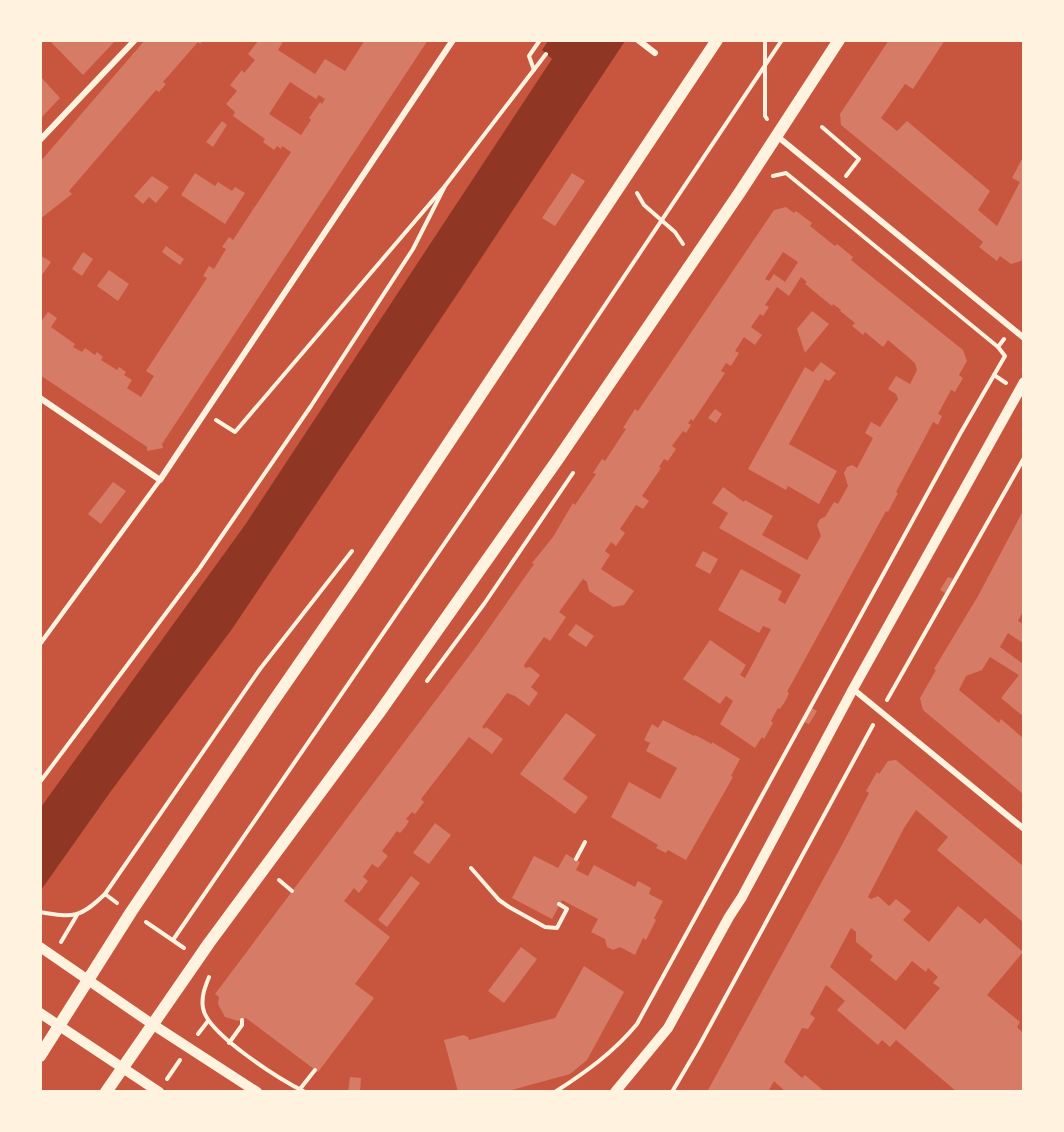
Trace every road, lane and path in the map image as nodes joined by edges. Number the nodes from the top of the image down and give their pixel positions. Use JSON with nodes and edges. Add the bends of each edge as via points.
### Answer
{"nodes":[{"id":1,"x":135,"y":40,"type":"edge"},
{"id":2,"x":453,"y":40,"type":"edge"},
{"id":3,"x":540,"y":40,"type":"edge"},
{"id":4,"x":638,"y":40,"type":"edge"},
{"id":5,"x":717,"y":40,"type":"edge"},
{"id":6,"x":765,"y":40,"type":"edge"},
{"id":7,"x":782,"y":40,"type":"edge"},
{"id":8,"x":838,"y":40,"type":"edge"},
{"id":9,"x":656,"y":53,"type":"dead end"},
{"id":10,"x":546,"y":54,"type":"dead end"},
{"id":11,"x":765,"y":65,"type":"junction"},
{"id":12,"x":534,"y":70,"type":"junction"},
{"id":13,"x":822,"y":127,"type":"dead end"},
{"id":14,"x":777,"y":135,"type":"junction"},
{"id":15,"x":40,"y":140,"type":"edge"},
{"id":16,"x":851,"y":152,"type":"dead end"},
{"id":17,"x":623,"y":184,"type":"junction"},
{"id":18,"x":768,"y":184,"type":"dead end"},
{"id":19,"x":445,"y":186,"type":"junction"},
{"id":20,"x":661,"y":219,"type":"junction"},
{"id":21,"x":694,"y":260,"type":"junction"},
{"id":22,"x":1012,"y":330,"type":"junction"},
{"id":23,"x":1023,"y":338,"type":"edge"},
{"id":24,"x":998,"y":347,"type":"junction"},
{"id":25,"x":1023,"y":382,"type":"edge"},
{"id":26,"x":40,"y":398,"type":"edge"},
{"id":27,"x":205,"y":413,"type":"junction"},
{"id":28,"x":1023,"y":458,"type":"edge"},
{"id":29,"x":574,"y":472,"type":"dead end"},
{"id":30,"x":160,"y":480,"type":"junction"},
{"id":31,"x":356,"y":546,"type":"dead end"},
{"id":32,"x":40,"y":644,"type":"edge"},
{"id":33,"x":422,"y":687,"type":"dead end"},
{"id":34,"x":853,"y":689,"type":"junction"},
{"id":35,"x":881,"y":712,"type":"junction"},
{"id":36,"x":40,"y":782,"type":"edge"},
{"id":37,"x":1023,"y":830,"type":"edge"},
{"id":38,"x":585,"y":842,"type":"dead end"},
{"id":39,"x":576,"y":859,"type":"dead end"},
{"id":40,"x":471,"y":868,"type":"dead end"},
{"id":41,"x":285,"y":871,"type":"dead end"},
{"id":42,"x":279,"y":880,"type":"junction"},
{"id":43,"x":272,"y":889,"type":"dead end"},
{"id":44,"x":292,"y":891,"type":"dead end"},
{"id":45,"x":105,"y":894,"type":"junction"},
{"id":46,"x":560,"y":904,"type":"dead end"},
{"id":47,"x":40,"y":912,"type":"edge"},
{"id":48,"x":131,"y":912,"type":"junction"},
{"id":49,"x":172,"y":940,"type":"junction"},
{"id":50,"x":43,"y":949,"type":"edge"},
{"id":51,"x":198,"y":958,"type":"junction"},
{"id":52,"x":89,"y":980,"type":"junction"},
{"id":53,"x":40,"y":1013,"type":"edge"},
{"id":54,"x":242,"y":1020,"type":"dead end"},
{"id":55,"x":153,"y":1024,"type":"junction"},
{"id":56,"x":60,"y":1026,"type":"junction"},
{"id":57,"x":229,"y":1043,"type":"junction"},
{"id":58,"x":40,"y":1056,"type":"edge"},
{"id":59,"x":122,"y":1068,"type":"junction"},
{"id":60,"x":315,"y":1070,"type":"dead end"},
{"id":61,"x":303,"y":1090,"type":"edge"},
{"id":62,"x":106,"y":1092,"type":"edge"},
{"id":63,"x":159,"y":1092,"type":"edge"},
{"id":64,"x":257,"y":1092,"type":"edge"},
{"id":65,"x":555,"y":1092,"type":"edge"},
{"id":66,"x":615,"y":1092,"type":"edge"},
{"id":67,"x":672,"y":1092,"type":"edge"}],
"edges":[{"from":1,"to":15,"type":"street"},
{"from":2,"to":27,"type":"street"},
{"from":3,"to":12,"type":"path","via":[[529,56]]},
{"from":4,"to":9,"type":"street"},
{"from":5,"to":17,"type":"main road"},
{"from":6,"to":11,"type":"path"},
{"from":7,"to":11,"type":"path"},
{"from":8,"to":14,"type":"main road"},
{"from":10,"to":12,"type":"path"},
{"from":11,"to":14,"type":"path","via":[[765,116]]},
{"from":11,"to":20,"type":"path"},
{"from":12,"to":19,"type":"path"},
{"from":13,"to":16,"type":"path"},
{"from":14,"to":21,"type":"main road"},
{"from":14,"to":22,"type":"street"},
{"from":17,"to":20,"type":"path"},
{"from":17,"to":48,"type":"main road"},
{"from":18,"to":24,"type":"path","via":[[774,175],[786,173]]},
{"from":19,"to":27,"type":"path","via":[[235,432]]},
{"from":19,"to":36,"type":"path","via":[[413,249],[311,406],[199,569]]},
{"from":20,"to":21,"type":"path"},
{"from":20,"to":49,"type":"path","via":[[503,458]]},
{"from":21,"to":51,"type":"main road","via":[[379,713]]},
{"from":22,"to":23,"type":"street"},
{"from":22,"to":24,"type":"path"},
{"from":24,"to":65,"type":"path","via":[[1005,356],[637,1024],[601,1060]]},
{"from":25,"to":34,"type":"street"},
{"from":26,"to":30,"type":"street"},
{"from":27,"to":30,"type":"street"},
{"from":28,"to":35,"type":"path"},
{"from":29,"to":33,"type":"path"},
{"from":30,"to":32,"type":"lane"},
{"from":31,"to":45,"type":"path","via":[[254,678]]},
{"from":34,"to":35,"type":"street"},
{"from":34,"to":66,"type":"street","via":[[668,1028]]},
{"from":35,"to":37,"type":"street"},
{"from":35,"to":67,"type":"path"},
{"from":38,"to":39,"type":"path"},
{"from":40,"to":46,"type":"path","via":[[499,900],[545,927],[557,928],[567,909]]},
{"from":41,"to":42,"type":"path"},
{"from":42,"to":43,"type":"path"},
{"from":42,"to":44,"type":"path"},
{"from":45,"to":47,"type":"path","via":[[90,909],[68,917]]},
{"from":45,"to":48,"type":"path"},
{"from":48,"to":49,"type":"path"},
{"from":48,"to":52,"type":"main road"},
{"from":49,"to":51,"type":"path"},
{"from":50,"to":52,"type":"street"},
{"from":51,"to":55,"type":"main road"},
{"from":51,"to":57,"type":"path","via":[[215,969],[204,989],[203,1009],[208,1021]]},
{"from":52,"to":55,"type":"street"},
{"from":52,"to":56,"type":"main road"},
{"from":53,"to":56,"type":"street"},
{"from":54,"to":57,"type":"path"},
{"from":55,"to":59,"type":"main road"},
{"from":55,"to":64,"type":"street"},
{"from":56,"to":58,"type":"main road"},
{"from":56,"to":59,"type":"street"},
{"from":57,"to":61,"type":"path"},
{"from":59,"to":62,"type":"main road"},
{"from":59,"to":63,"type":"street"},
{"from":60,"to":61,"type":"path"}]}
